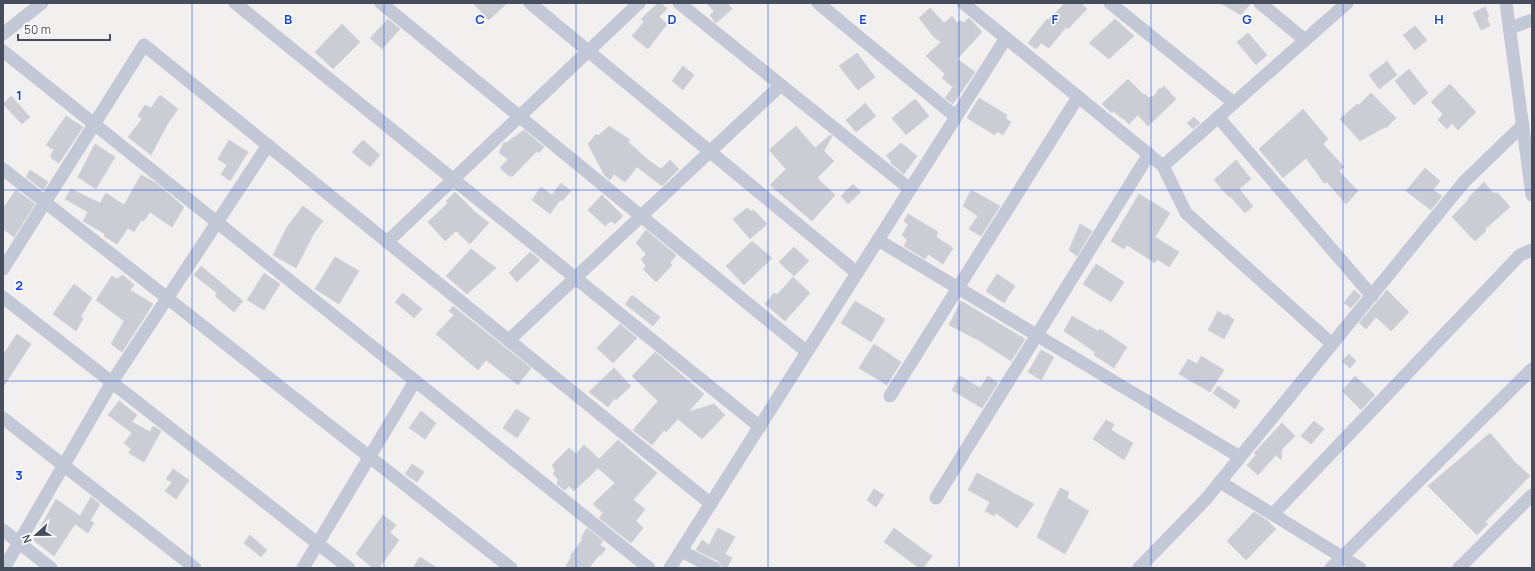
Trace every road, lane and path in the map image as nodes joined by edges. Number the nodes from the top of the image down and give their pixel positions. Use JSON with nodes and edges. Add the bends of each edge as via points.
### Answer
{"nodes":[{"id":1,"x":42,"y":3,"type":"edge"},
{"id":2,"x":235,"y":3,"type":"edge"},
{"id":3,"x":381,"y":3,"type":"edge"},
{"id":4,"x":530,"y":3,"type":"edge"},
{"id":5,"x":639,"y":3,"type":"edge"},
{"id":6,"x":679,"y":3,"type":"edge"},
{"id":7,"x":818,"y":3,"type":"edge"},
{"id":8,"x":963,"y":3,"type":"edge"},
{"id":9,"x":1110,"y":3,"type":"edge"},
{"id":10,"x":1260,"y":3,"type":"edge"},
{"id":11,"x":1347,"y":3,"type":"edge"},
{"id":12,"x":1506,"y":3,"type":"edge"},
{"id":13,"x":1532,"y":20,"type":"edge"},
{"id":14,"x":1510,"y":28,"type":"junction"},
{"id":15,"x":3,"y":34,"type":"edge"},
{"id":16,"x":1006,"y":38,"type":"junction"},
{"id":17,"x":1305,"y":40,"type":"junction"},
{"id":18,"x":3,"y":51,"type":"edge"},
{"id":19,"x":588,"y":51,"type":"junction"},
{"id":20,"x":781,"y":85,"type":"junction"},
{"id":21,"x":1078,"y":97,"type":"junction"},
{"id":22,"x":1234,"y":103,"type":"junction"},
{"id":23,"x":520,"y":116,"type":"junction"},
{"id":24,"x":956,"y":117,"type":"junction"},
{"id":25,"x":1218,"y":117,"type":"junction"},
{"id":26,"x":94,"y":124,"type":"junction"},
{"id":27,"x":1523,"y":125,"type":"junction"},
{"id":28,"x":268,"y":145,"type":"junction"},
{"id":29,"x":710,"y":152,"type":"junction"},
{"id":30,"x":1149,"y":154,"type":"junction"},
{"id":31,"x":1163,"y":166,"type":"junction"},
{"id":32,"x":3,"y":169,"type":"edge"},
{"id":33,"x":453,"y":180,"type":"junction"},
{"id":34,"x":910,"y":189,"type":"junction"},
{"id":35,"x":1532,"y":195,"type":"edge"},
{"id":36,"x":45,"y":202,"type":"junction"},
{"id":37,"x":642,"y":216,"type":"junction"},
{"id":38,"x":217,"y":223,"type":"junction"},
{"id":39,"x":878,"y":240,"type":"junction"},
{"id":40,"x":387,"y":242,"type":"junction"},
{"id":41,"x":1532,"y":250,"type":"edge"},
{"id":42,"x":3,"y":269,"type":"edge"},
{"id":43,"x":857,"y":273,"type":"junction"},
{"id":44,"x":576,"y":278,"type":"junction"},
{"id":45,"x":958,"y":288,"type":"junction"},
{"id":46,"x":1372,"y":296,"type":"junction"},
{"id":47,"x":3,"y":297,"type":"edge"},
{"id":48,"x":167,"y":298,"type":"junction"},
{"id":49,"x":1037,"y":335,"type":"junction"},
{"id":50,"x":509,"y":340,"type":"junction"},
{"id":51,"x":1332,"y":344,"type":"junction"},
{"id":52,"x":807,"y":352,"type":"junction"},
{"id":53,"x":1532,"y":369,"type":"edge"},
{"id":54,"x":415,"y":381,"type":"junction"},
{"id":55,"x":112,"y":382,"type":"junction"},
{"id":56,"x":890,"y":396,"type":"dead end"},
{"id":57,"x":3,"y":418,"type":"edge"},
{"id":58,"x":760,"y":427,"type":"junction"},
{"id":59,"x":370,"y":457,"type":"junction"},
{"id":60,"x":1240,"y":457,"type":"junction"},
{"id":61,"x":64,"y":465,"type":"junction"},
{"id":62,"x":1220,"y":482,"type":"junction"},
{"id":63,"x":1532,"y":496,"type":"edge"},
{"id":64,"x":936,"y":498,"type":"dead end"},
{"id":65,"x":711,"y":504,"type":"junction"},
{"id":66,"x":1272,"y":514,"type":"junction"},
{"id":67,"x":3,"y":530,"type":"edge"},
{"id":68,"x":19,"y":543,"type":"junction"},
{"id":69,"x":318,"y":543,"type":"junction"},
{"id":70,"x":681,"y":550,"type":"junction"},
{"id":71,"x":1342,"y":557,"type":"junction"},
{"id":72,"x":4,"y":568,"type":"edge"},
{"id":73,"x":51,"y":568,"type":"edge"},
{"id":74,"x":195,"y":568,"type":"edge"},
{"id":75,"x":303,"y":568,"type":"edge"},
{"id":76,"x":350,"y":568,"type":"edge"},
{"id":77,"x":511,"y":568,"type":"edge"},
{"id":78,"x":649,"y":568,"type":"edge"},
{"id":79,"x":670,"y":568,"type":"edge"},
{"id":80,"x":714,"y":568,"type":"edge"},
{"id":81,"x":1140,"y":568,"type":"edge"},
{"id":82,"x":1331,"y":568,"type":"edge"},
{"id":83,"x":1360,"y":568,"type":"edge"},
{"id":84,"x":1459,"y":568,"type":"edge"}],
"edges":[{"from":1,"to":15,"type":"street"},
{"from":2,"to":33,"type":"street"},
{"from":3,"to":23,"type":"street"},
{"from":4,"to":19,"type":"street"},
{"from":5,"to":19,"type":"street"},
{"from":6,"to":20,"type":"street"},
{"from":7,"to":24,"type":"street"},
{"from":8,"to":16,"type":"street"},
{"from":9,"to":22,"type":"street"},
{"from":10,"to":17,"type":"street"},
{"from":11,"to":17,"type":"street"},
{"from":12,"to":14,"type":"street"},
{"from":13,"to":14,"type":"street"},
{"from":14,"to":27,"type":"street"},
{"from":16,"to":21,"type":"street"},
{"from":16,"to":24,"type":"street"},
{"from":17,"to":22,"type":"street"},
{"from":18,"to":26,"type":"street"},
{"from":19,"to":23,"type":"street"},
{"from":19,"to":29,"type":"street"},
{"from":20,"to":29,"type":"street"},
{"from":20,"to":34,"type":"street"},
{"from":21,"to":30,"type":"street"},
{"from":21,"to":45,"type":"street"},
{"from":22,"to":25,"type":"street"},
{"from":23,"to":33,"type":"street"},
{"from":23,"to":37,"type":"street"},
{"from":24,"to":34,"type":"street"},
{"from":25,"to":31,"type":"street"},
{"from":25,"to":46,"type":"street"},
{"from":26,"to":28,"type":"street","via":[[144,45]]},
{"from":26,"to":36,"type":"street"},
{"from":26,"to":38,"type":"street"},
{"from":27,"to":35,"type":"street"},
{"from":27,"to":46,"type":"street","via":[[1464,182]]},
{"from":28,"to":38,"type":"street"},
{"from":28,"to":40,"type":"street"},
{"from":29,"to":37,"type":"street"},
{"from":29,"to":43,"type":"street"},
{"from":30,"to":31,"type":"street"},
{"from":30,"to":49,"type":"street"},
{"from":31,"to":51,"type":"street","via":[[1186,213]]},
{"from":32,"to":36,"type":"street"},
{"from":33,"to":40,"type":"street"},
{"from":33,"to":44,"type":"street"},
{"from":34,"to":39,"type":"street"},
{"from":36,"to":42,"type":"street"},
{"from":36,"to":48,"type":"street"},
{"from":37,"to":44,"type":"street"},
{"from":37,"to":52,"type":"street"},
{"from":38,"to":48,"type":"street"},
{"from":38,"to":54,"type":"street"},
{"from":39,"to":43,"type":"street"},
{"from":39,"to":45,"type":"street"},
{"from":40,"to":50,"type":"street"},
{"from":41,"to":66,"type":"street","via":[[1520,255]]},
{"from":43,"to":52,"type":"street"},
{"from":44,"to":50,"type":"street"},
{"from":44,"to":58,"type":"street"},
{"from":45,"to":49,"type":"street"},
{"from":45,"to":56,"type":"street"},
{"from":46,"to":51,"type":"street"},
{"from":47,"to":55,"type":"street"},
{"from":48,"to":55,"type":"street"},
{"from":48,"to":59,"type":"street"},
{"from":49,"to":60,"type":"street"},
{"from":49,"to":64,"type":"street"},
{"from":50,"to":65,"type":"street"},
{"from":51,"to":60,"type":"street"},
{"from":52,"to":58,"type":"street"},
{"from":53,"to":71,"type":"street"},
{"from":54,"to":59,"type":"street"},
{"from":54,"to":78,"type":"street"},
{"from":55,"to":61,"type":"street"},
{"from":55,"to":69,"type":"street"},
{"from":57,"to":61,"type":"street"},
{"from":58,"to":65,"type":"street"},
{"from":59,"to":69,"type":"street"},
{"from":59,"to":77,"type":"street"},
{"from":60,"to":62,"type":"street"},
{"from":61,"to":68,"type":"street"},
{"from":61,"to":74,"type":"street"},
{"from":62,"to":66,"type":"street"},
{"from":62,"to":81,"type":"street"},
{"from":63,"to":84,"type":"street"},
{"from":65,"to":70,"type":"street"},
{"from":66,"to":71,"type":"street"},
{"from":67,"to":68,"type":"street"},
{"from":68,"to":72,"type":"street"},
{"from":68,"to":73,"type":"street"},
{"from":69,"to":75,"type":"street"},
{"from":69,"to":76,"type":"street"},
{"from":70,"to":79,"type":"street"},
{"from":70,"to":80,"type":"street"},
{"from":71,"to":82,"type":"street"},
{"from":71,"to":83,"type":"street"}]}
